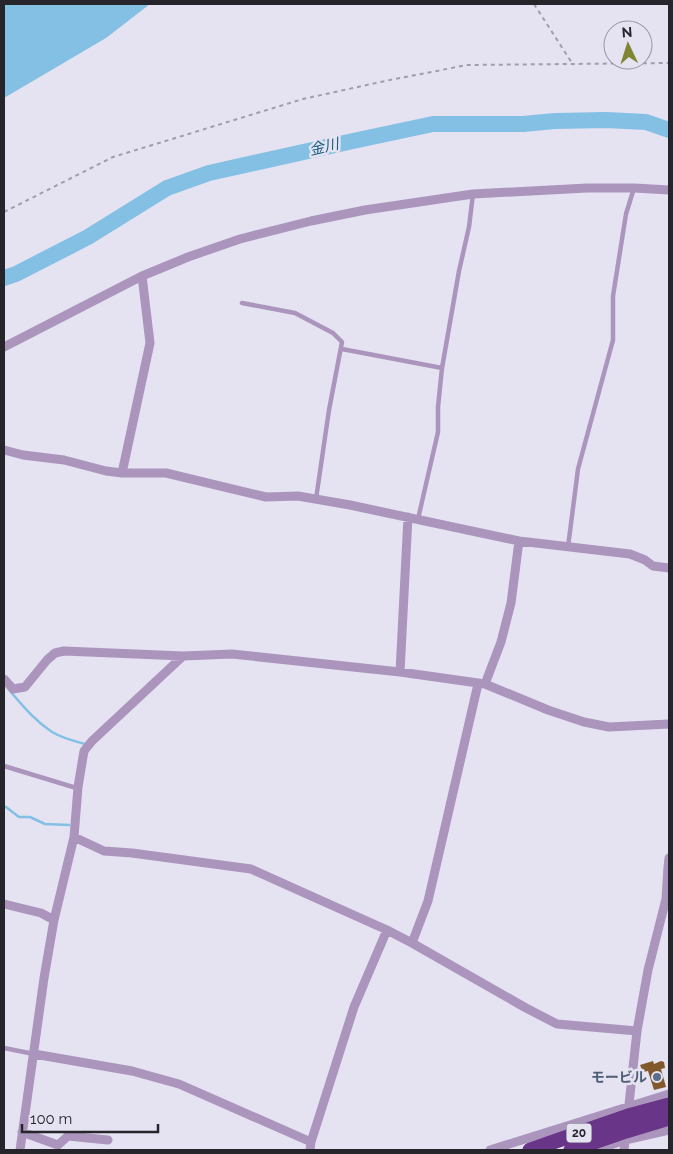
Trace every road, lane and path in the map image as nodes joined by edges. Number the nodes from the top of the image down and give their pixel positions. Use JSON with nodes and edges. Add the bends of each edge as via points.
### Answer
{"nodes":[{"id":1,"x":534,"y":4,"type":"edge"},
{"id":2,"x":572,"y":63,"type":"junction"},
{"id":3,"x":669,"y":63,"type":"edge"},
{"id":4,"x":634,"y":188,"type":"junction"},
{"id":5,"x":669,"y":190,"type":"edge"},
{"id":6,"x":473,"y":194,"type":"junction"},
{"id":7,"x":4,"y":212,"type":"edge"},
{"id":8,"x":142,"y":276,"type":"junction"},
{"id":9,"x":242,"y":303,"type":"dead end"},
{"id":10,"x":4,"y":346,"type":"edge"},
{"id":11,"x":342,"y":349,"type":"junction"},
{"id":12,"x":442,"y":368,"type":"junction"},
{"id":13,"x":4,"y":450,"type":"edge"},
{"id":14,"x":122,"y":473,"type":"junction"},
{"id":15,"x":316,"y":499,"type":"junction"},
{"id":16,"x":408,"y":516,"type":"junction"},
{"id":17,"x":418,"y":519,"type":"junction"},
{"id":18,"x":519,"y":541,"type":"junction"},
{"id":19,"x":568,"y":548,"type":"junction"},
{"id":20,"x":669,"y":568,"type":"edge"},
{"id":21,"x":183,"y":656,"type":"junction"},
{"id":22,"x":400,"y":672,"type":"junction"},
{"id":23,"x":4,"y":679,"type":"edge"},
{"id":24,"x":482,"y":684,"type":"junction"},
{"id":25,"x":669,"y":724,"type":"edge"},
{"id":26,"x":4,"y":766,"type":"edge"},
{"id":27,"x":78,"y":787,"type":"junction"},
{"id":28,"x":74,"y":837,"type":"junction"},
{"id":29,"x":669,"y":858,"type":"edge"},
{"id":30,"x":4,"y":904,"type":"edge"},
{"id":31,"x":54,"y":920,"type":"junction"},
{"id":32,"x":387,"y":930,"type":"junction"},
{"id":33,"x":412,"y":943,"type":"junction"},
{"id":34,"x":637,"y":1031,"type":"junction"},
{"id":35,"x":4,"y":1048,"type":"edge"},
{"id":36,"x":34,"y":1054,"type":"junction"},
{"id":37,"x":669,"y":1094,"type":"edge"},
{"id":38,"x":669,"y":1105,"type":"edge"},
{"id":39,"x":669,"y":1118,"type":"edge"},
{"id":40,"x":627,"y":1124,"type":"junction"},
{"id":41,"x":669,"y":1130,"type":"edge"},
{"id":42,"x":22,"y":1132,"type":"junction"},
{"id":43,"x":108,"y":1140,"type":"dead end"},
{"id":44,"x":311,"y":1146,"type":"edge"},
{"id":45,"x":20,"y":1150,"type":"edge"},
{"id":46,"x":490,"y":1150,"type":"edge"},
{"id":47,"x":530,"y":1150,"type":"edge"},
{"id":48,"x":571,"y":1150,"type":"edge"},
{"id":49,"x":596,"y":1150,"type":"edge"},
{"id":50,"x":624,"y":1150,"type":"edge"}],
"edges":[{"from":1,"to":2,"type":"path"},
{"from":2,"to":3,"type":"path"},
{"from":2,"to":7,"type":"path","via":[[467,65],[303,99],[113,157]]},
{"from":4,"to":5,"type":"street"},
{"from":4,"to":6,"type":"street"},
{"from":4,"to":19,"type":"lane","via":[[626,214],[613,296],[613,340],[578,469]]},
{"from":6,"to":8,"type":"street","via":[[311,221],[240,239]]},
{"from":6,"to":12,"type":"lane"},
{"from":8,"to":10,"type":"street"},
{"from":8,"to":14,"type":"street","via":[[150,343]]},
{"from":9,"to":11,"type":"lane","via":[[295,313],[333,332],[342,342]]},
{"from":11,"to":12,"type":"lane"},
{"from":11,"to":15,"type":"lane"},
{"from":12,"to":17,"type":"lane","via":[[438,432]]},
{"from":13,"to":14,"type":"street"},
{"from":14,"to":15,"type":"street","via":[[166,473],[266,498],[298,496]]},
{"from":15,"to":16,"type":"street"},
{"from":16,"to":17,"type":"street"},
{"from":16,"to":22,"type":"street"},
{"from":17,"to":18,"type":"street"},
{"from":18,"to":19,"type":"street"},
{"from":18,"to":24,"type":"street","via":[[511,603],[501,642]]},
{"from":19,"to":20,"type":"street","via":[[630,554],[652,566]]},
{"from":21,"to":22,"type":"street","via":[[232,654]]},
{"from":21,"to":23,"type":"street","via":[[64,651],[47,660],[25,687],[13,689]]},
{"from":21,"to":27,"type":"street","via":[[84,751]]},
{"from":22,"to":24,"type":"street"},
{"from":24,"to":25,"type":"street","via":[[584,722],[609,727]]},
{"from":24,"to":33,"type":"street","via":[[428,900]]},
{"from":26,"to":27,"type":"lane"},
{"from":27,"to":28,"type":"street"},
{"from":28,"to":31,"type":"street"},
{"from":28,"to":32,"type":"street","via":[[104,851],[250,869]]},
{"from":29,"to":34,"type":"street","via":[[666,899]]},
{"from":30,"to":31,"type":"street","via":[[41,913]]},
{"from":31,"to":36,"type":"street"},
{"from":32,"to":33,"type":"street"},
{"from":32,"to":44,"type":"street","via":[[354,1007]]},
{"from":33,"to":34,"type":"street","via":[[557,1024]]},
{"from":34,"to":40,"type":"street"},
{"from":35,"to":36,"type":"lane"},
{"from":36,"to":42,"type":"street"},
{"from":36,"to":44,"type":"street","via":[[132,1071],[179,1084]]},
{"from":37,"to":40,"type":"street"},
{"from":38,"to":40,"type":"highway","number":"20"},
{"from":39,"to":40,"type":"highway","number":"20"},
{"from":40,"to":41,"type":"street"},
{"from":40,"to":46,"type":"street"},
{"from":40,"to":47,"type":"highway","number":"20"},
{"from":40,"to":48,"type":"highway","number":"20"},
{"from":40,"to":49,"type":"street"},
{"from":40,"to":50,"type":"street"},
{"from":42,"to":43,"type":"street","via":[[58,1145],[68,1136]]},
{"from":42,"to":45,"type":"street"}]}
